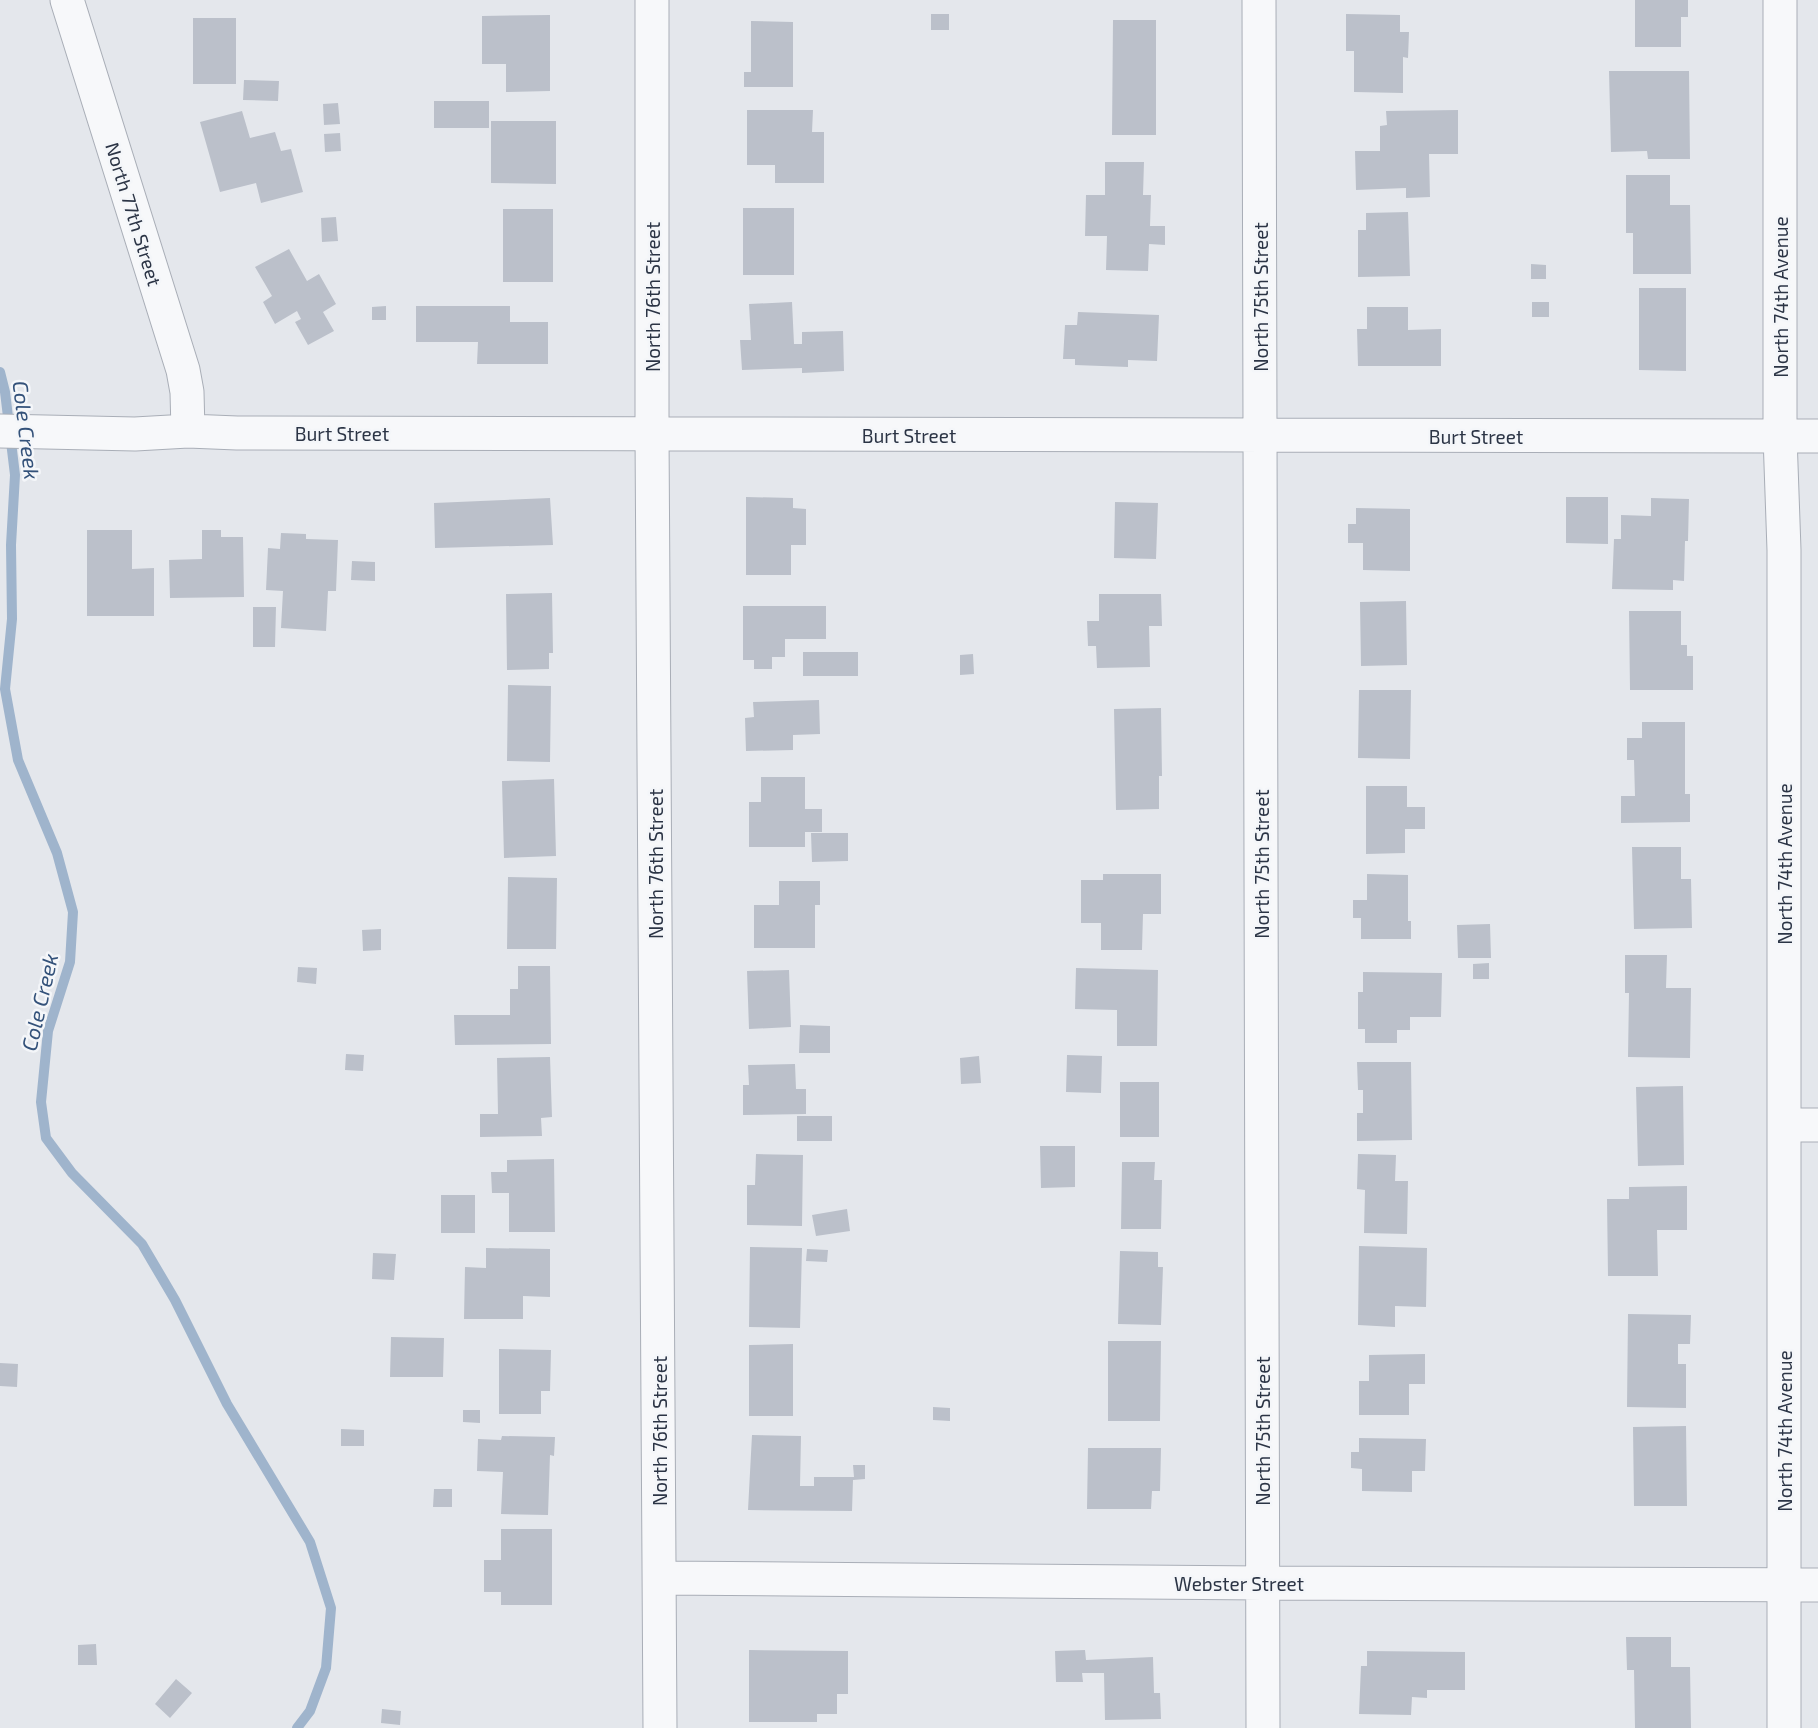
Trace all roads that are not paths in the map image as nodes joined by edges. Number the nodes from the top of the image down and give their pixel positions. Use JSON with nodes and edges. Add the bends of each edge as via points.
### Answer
{"nodes":[{"id":1,"x":67,"y":0,"type":"edge"},
{"id":2,"x":652,"y":0,"type":"edge"},
{"id":3,"x":1259,"y":0,"type":"edge"},
{"id":4,"x":1780,"y":0,"type":"edge"},
{"id":5,"x":188,"y":430,"type":"junction"},
{"id":6,"x":0,"y":431,"type":"edge"},
{"id":7,"x":652,"y":433,"type":"junction"},
{"id":8,"x":1260,"y":435,"type":"junction"},
{"id":9,"x":1780,"y":436,"type":"junction"},
{"id":10,"x":1818,"y":436,"type":"edge"},
{"id":11,"x":1784,"y":1125,"type":"junction"},
{"id":12,"x":1818,"y":1125,"type":"edge"},
{"id":13,"x":660,"y":1578,"type":"junction"},
{"id":14,"x":1263,"y":1583,"type":"junction"},
{"id":15,"x":1784,"y":1585,"type":"junction"},
{"id":16,"x":1818,"y":1585,"type":"edge"},
{"id":17,"x":660,"y":1728,"type":"edge"},
{"id":18,"x":1263,"y":1728,"type":"edge"},
{"id":19,"x":1784,"y":1728,"type":"edge"}],
"edges":[{"from":1,"to":5,"type":"street","name":"North 77th Street","via":[[183,370]]},
{"from":2,"to":7,"type":"street","name":"North 76th Street"},
{"from":3,"to":8,"type":"street","name":"North 75th Street"},
{"from":4,"to":9,"type":"street","name":"North 74th Avenue"},
{"from":5,"to":6,"type":"street","name":"Burt Street","via":[[135,434]]},
{"from":5,"to":7,"type":"street","name":"Burt Street"},
{"from":7,"to":8,"type":"street","name":"Burt Street"},
{"from":7,"to":13,"type":"street","name":"North 76th Street"},
{"from":8,"to":9,"type":"street","name":"Burt Street"},
{"from":8,"to":14,"type":"street","name":"North 75th Street"},
{"from":9,"to":10,"type":"street","name":"Burt Street"},
{"from":9,"to":11,"type":"street","name":"North 74th Avenue"},
{"from":11,"to":12,"type":"street"},
{"from":11,"to":15,"type":"street","name":"North 74th Avenue"},
{"from":13,"to":14,"type":"street","name":"Webster Street"},
{"from":13,"to":17,"type":"street","name":"North 76th Street"},
{"from":14,"to":15,"type":"street","name":"Webster Street"},
{"from":14,"to":18,"type":"street","name":"North 75th Street"},
{"from":15,"to":16,"type":"street","name":"Webster Street"},
{"from":15,"to":19,"type":"street","name":"North 74th Avenue"}]}
